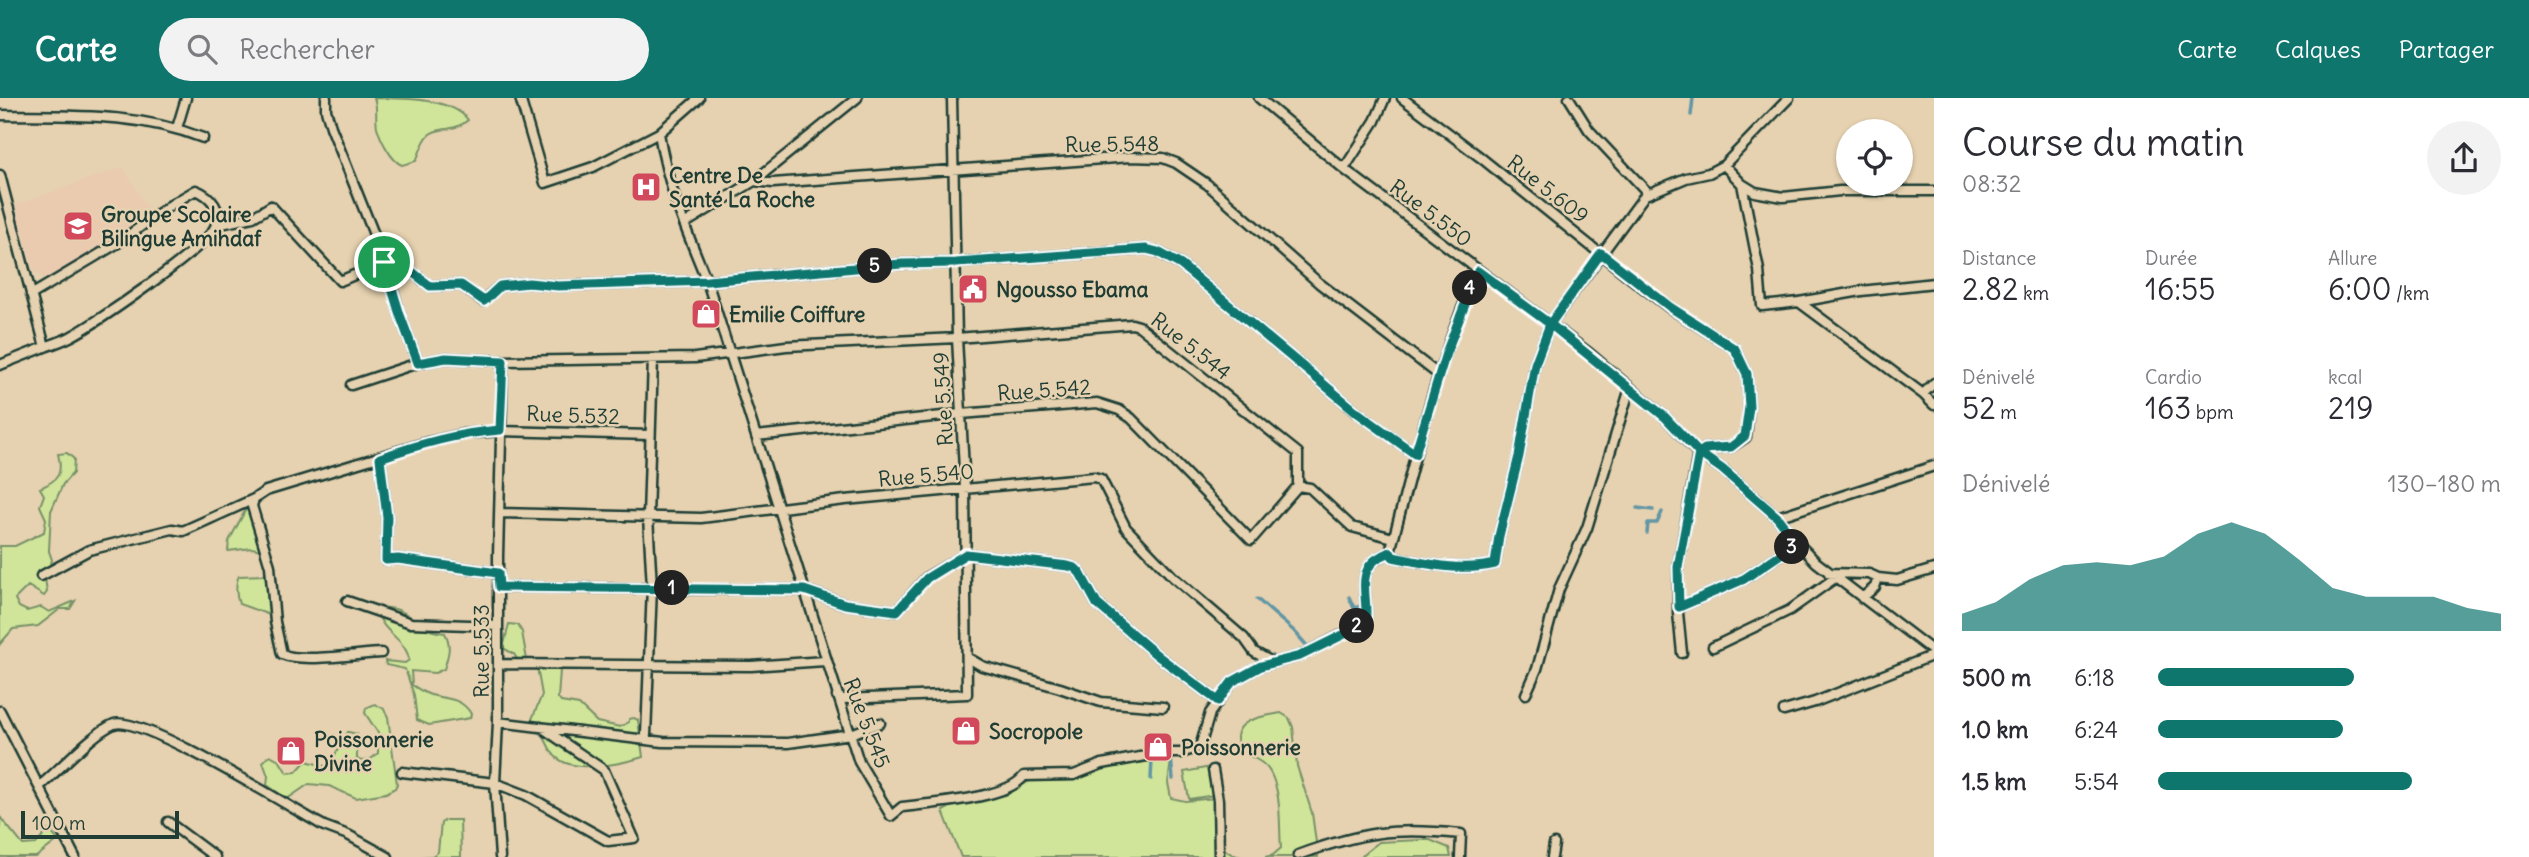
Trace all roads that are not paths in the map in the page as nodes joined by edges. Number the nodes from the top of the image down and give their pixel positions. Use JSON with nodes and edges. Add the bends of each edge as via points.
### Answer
{"nodes":[{"id":1,"x":186,"y":98,"type":"edge"},
{"id":2,"x":326,"y":98,"type":"edge"},
{"id":3,"x":520,"y":98,"type":"edge"},
{"id":4,"x":699,"y":98,"type":"edge"},
{"id":5,"x":857,"y":98,"type":"edge"},
{"id":6,"x":952,"y":98,"type":"edge"},
{"id":7,"x":1259,"y":98,"type":"edge"},
{"id":8,"x":1385,"y":98,"type":"edge"},
{"id":9,"x":1402,"y":98,"type":"edge"},
{"id":10,"x":1569,"y":98,"type":"edge"},
{"id":11,"x":1789,"y":98,"type":"edge"},
{"id":12,"x":0,"y":115,"type":"edge"},
{"id":13,"x":177,"y":128,"type":"junction"},
{"id":14,"x":659,"y":133,"type":"junction"},
{"id":15,"x":203,"y":138,"type":"dead end"},
{"id":16,"x":1724,"y":166,"type":"junction"},
{"id":17,"x":954,"y":169,"type":"junction"},
{"id":18,"x":1345,"y":170,"type":"junction"},
{"id":19,"x":0,"y":175,"type":"edge"},
{"id":20,"x":754,"y":181,"type":"junction"},
{"id":21,"x":1742,"y":184,"type":"junction"},
{"id":22,"x":1934,"y":191,"type":"edge"},
{"id":23,"x":1648,"y":193,"type":"junction"},
{"id":24,"x":684,"y":224,"type":"junction"},
{"id":25,"x":217,"y":225,"type":"junction"},
{"id":26,"x":1601,"y":253,"type":"junction"},
{"id":27,"x":384,"y":262,"type":"junction"},
{"id":28,"x":956,"y":263,"type":"junction"},
{"id":29,"x":1478,"y":271,"type":"junction"},
{"id":30,"x":707,"y":281,"type":"junction"},
{"id":31,"x":1934,"y":283,"type":"edge"},
{"id":32,"x":30,"y":295,"type":"junction"},
{"id":33,"x":1799,"y":302,"type":"junction"},
{"id":34,"x":1550,"y":324,"type":"junction"},
{"id":35,"x":957,"y":338,"type":"junction"},
{"id":36,"x":45,"y":347,"type":"junction"},
{"id":37,"x":730,"y":354,"type":"junction"},
{"id":38,"x":653,"y":359,"type":"junction"},
{"id":39,"x":503,"y":361,"type":"junction"},
{"id":40,"x":418,"y":363,"type":"junction"},
{"id":41,"x":0,"y":365,"type":"edge"},
{"id":42,"x":1438,"y":374,"type":"junction"},
{"id":43,"x":1934,"y":383,"type":"edge"},
{"id":44,"x":351,"y":385,"type":"dead end"},
{"id":45,"x":1630,"y":388,"type":"junction"},
{"id":46,"x":1923,"y":394,"type":"junction"},
{"id":47,"x":1934,"y":405,"type":"edge"},
{"id":48,"x":961,"y":414,"type":"junction"},
{"id":49,"x":500,"y":430,"type":"junction"},
{"id":50,"x":650,"y":435,"type":"junction"},
{"id":51,"x":756,"y":436,"type":"junction"},
{"id":52,"x":1699,"y":453,"type":"junction"},
{"id":53,"x":1415,"y":454,"type":"junction"},
{"id":54,"x":380,"y":458,"type":"junction"},
{"id":55,"x":1934,"y":466,"type":"edge"},
{"id":56,"x":1298,"y":486,"type":"junction"},
{"id":57,"x":965,"y":489,"type":"junction"},
{"id":58,"x":254,"y":499,"type":"junction"},
{"id":59,"x":779,"y":508,"type":"junction"},
{"id":60,"x":499,"y":513,"type":"junction"},
{"id":61,"x":648,"y":517,"type":"junction"},
{"id":62,"x":1777,"y":517,"type":"junction"},
{"id":63,"x":1393,"y":538,"type":"junction"},
{"id":64,"x":1797,"y":543,"type":"junction"},
{"id":65,"x":1390,"y":552,"type":"junction"},
{"id":66,"x":966,"y":554,"type":"junction"},
{"id":67,"x":1934,"y":569,"type":"edge"},
{"id":68,"x":498,"y":573,"type":"junction"},
{"id":69,"x":41,"y":576,"type":"dead end"},
{"id":70,"x":1832,"y":576,"type":"junction"},
{"id":71,"x":1878,"y":578,"type":"junction"},
{"id":72,"x":499,"y":587,"type":"junction"},
{"id":73,"x":652,"y":587,"type":"junction"},
{"id":74,"x":804,"y":590,"type":"junction"},
{"id":75,"x":1862,"y":598,"type":"junction"},
{"id":76,"x":347,"y":601,"type":"dead end"},
{"id":77,"x":1679,"y":607,"type":"junction"},
{"id":78,"x":498,"y":626,"type":"junction"},
{"id":79,"x":1713,"y":647,"type":"dead end"},
{"id":80,"x":381,"y":653,"type":"dead end"},
{"id":81,"x":1682,"y":653,"type":"dead end"},
{"id":82,"x":1934,"y":653,"type":"edge"},
{"id":83,"x":968,"y":658,"type":"junction"},
{"id":84,"x":825,"y":660,"type":"junction"},
{"id":85,"x":1272,"y":662,"type":"junction"},
{"id":86,"x":498,"y":664,"type":"junction"},
{"id":87,"x":650,"y":666,"type":"junction"},
{"id":88,"x":1526,"y":694,"type":"dead end"},
{"id":89,"x":837,"y":696,"type":"junction"},
{"id":90,"x":1218,"y":701,"type":"junction"},
{"id":91,"x":1163,"y":707,"type":"dead end"},
{"id":92,"x":0,"y":711,"type":"edge"},
{"id":93,"x":1784,"y":711,"type":"dead end"},
{"id":94,"x":498,"y":722,"type":"junction"},
{"id":95,"x":880,"y":723,"type":"dead end"},
{"id":96,"x":541,"y":727,"type":"junction"},
{"id":97,"x":851,"y":734,"type":"junction"},
{"id":98,"x":646,"y":735,"type":"dead end"},
{"id":99,"x":1213,"y":770,"type":"dead end"},
{"id":100,"x":402,"y":772,"type":"dead end"},
{"id":101,"x":495,"y":783,"type":"junction"},
{"id":102,"x":40,"y":786,"type":"junction"},
{"id":103,"x":169,"y":822,"type":"dead end"},
{"id":104,"x":1554,"y":844,"type":"dead end"},
{"id":105,"x":1327,"y":845,"type":"junction"},
{"id":106,"x":1298,"y":855,"type":"dead end"},
{"id":107,"x":75,"y":857,"type":"edge"},
{"id":108,"x":215,"y":857,"type":"edge"},
{"id":109,"x":388,"y":857,"type":"edge"},
{"id":110,"x":500,"y":857,"type":"edge"},
{"id":111,"x":1219,"y":857,"type":"edge"},
{"id":112,"x":1328,"y":857,"type":"edge"},
{"id":113,"x":1460,"y":857,"type":"edge"},
{"id":114,"x":1552,"y":857,"type":"edge"}],
"edges":[{"from":1,"to":13,"type":"street"},
{"from":2,"to":27,"type":"street","via":[[331,127]]},
{"from":3,"to":14,"type":"street","via":[[545,183],[593,167]]},
{"from":4,"to":14,"type":"street"},
{"from":5,"to":20,"type":"street"},
{"from":6,"to":17,"type":"street","name":"Rue 5.549"},
{"from":7,"to":18,"type":"street","name":"Rue 5.550"},
{"from":8,"to":18,"type":"street"},
{"from":9,"to":26,"type":"street","name":"Rue 5.609"},
{"from":10,"to":23,"type":"street","via":[[1589,130]]},
{"from":11,"to":16,"type":"street"},
{"from":12,"to":13,"type":"street","via":[[120,117]]},
{"from":13,"to":15,"type":"street"},
{"from":14,"to":24,"type":"street","name":"Rue 5.545"},
{"from":16,"to":21,"type":"street"},
{"from":16,"to":23,"type":"street"},
{"from":17,"to":20,"type":"street","name":"Rue 5.548"},
{"from":17,"to":28,"type":"street","name":"Rue 5.549"},
{"from":17,"to":42,"type":"street","name":"Rue 5.548","via":[[1130,157],[1176,163]]},
{"from":18,"to":29,"type":"street","name":"Rue 5.550"},
{"from":19,"to":32,"type":"street"},
{"from":20,"to":24,"type":"street"},
{"from":21,"to":22,"type":"street","via":[[1755,192],[1783,197],[1840,191]]},
{"from":21,"to":33,"type":"street","via":[[1762,306]]},
{"from":23,"to":26,"type":"street"},
{"from":24,"to":30,"type":"street","name":"Rue 5.545"},
{"from":25,"to":27,"type":"street","via":[[253,217],[271,205],[341,281]]},
{"from":25,"to":32,"type":"street","via":[[218,208],[207,194],[196,190]]},
{"from":25,"to":36,"type":"street","via":[[198,248],[107,314]]},
{"from":26,"to":34,"type":"street"},
{"from":26,"to":52,"type":"street","name":"Rue 5.609","via":[[1670,307],[1735,349],[1747,374],[1745,436],[1731,447]]},
{"from":27,"to":30,"type":"street","via":[[401,263],[430,286],[461,285],[484,301],[500,286],[520,284]]},
{"from":27,"to":40,"type":"street"},
{"from":28,"to":30,"type":"street"},
{"from":28,"to":35,"type":"street","name":"Rue 5.549"},
{"from":28,"to":53,"type":"street","via":[[1133,248],[1158,252],[1181,265],[1358,413]]},
{"from":29,"to":34,"type":"street","name":"Rue 5.550"},
{"from":29,"to":42,"type":"street"},
{"from":30,"to":37,"type":"street","name":"Rue 5.545"},
{"from":31,"to":33,"type":"street"},
{"from":32,"to":36,"type":"street"},
{"from":33,"to":46,"type":"street"},
{"from":34,"to":45,"type":"street","name":"Rue 5.550"},
{"from":34,"to":65,"type":"street","via":[[1535,364],[1495,564],[1475,569],[1433,565],[1393,557]]},
{"from":35,"to":37,"type":"street","name":"Rue 5.544","via":[[786,346]]},
{"from":35,"to":48,"type":"street","name":"Rue 5.549"},
{"from":35,"to":56,"type":"street","name":"Rue 5.544","via":[[1139,326],[1298,453]]},
{"from":36,"to":41,"type":"street"},
{"from":37,"to":38,"type":"street","name":"Rue 5.544"},
{"from":37,"to":51,"type":"street","name":"Rue 5.545"},
{"from":38,"to":39,"type":"street","name":"Rue 5.544"},
{"from":38,"to":50,"type":"street"},
{"from":39,"to":40,"type":"street","name":"Rue 5.544","via":[[446,358]]},
{"from":39,"to":49,"type":"street","name":"Rue 5.533"},
{"from":40,"to":44,"type":"street","name":"Rue 5.544"},
{"from":42,"to":53,"type":"street"},
{"from":43,"to":46,"type":"street"},
{"from":45,"to":52,"type":"street","name":"Rue 5.550"},
{"from":45,"to":88,"type":"street","via":[[1596,504],[1559,589]]},
{"from":46,"to":47,"type":"street"},
{"from":48,"to":51,"type":"street","name":"Rue 5.542"},
{"from":48,"to":56,"type":"street","name":"Rue 5.542","via":[[1097,402],[1119,410],[1251,540]]},
{"from":48,"to":57,"type":"street","name":"Rue 5.549"},
{"from":49,"to":50,"type":"street","name":"Rue 5.532"},
{"from":49,"to":54,"type":"street","name":"Rue 5.532","via":[[428,442]]},
{"from":49,"to":60,"type":"street","name":"Rue 5.533"},
{"from":50,"to":61,"type":"street"},
{"from":51,"to":59,"type":"street","name":"Rue 5.545"},
{"from":52,"to":62,"type":"street","name":"Rue 5.550"},
{"from":52,"to":77,"type":"street","via":[[1678,567]]},
{"from":53,"to":63,"type":"street"},
{"from":54,"to":58,"type":"street","name":"Rue 5.532","via":[[295,481]]},
{"from":54,"to":68,"type":"street","via":[[387,517],[386,560]]},
{"from":55,"to":62,"type":"street"},
{"from":56,"to":63,"type":"street","via":[[1310,488],[1352,527]]},
{"from":57,"to":59,"type":"street","name":"Rue 5.540"},
{"from":57,"to":66,"type":"street","name":"Rue 5.549"},
{"from":57,"to":85,"type":"street","name":"Rue 5.540","via":[[1101,479],[1121,521],[1136,538],[1254,652]]},
{"from":58,"to":69,"type":"street","name":"Rue 5.532","via":[[183,531],[172,529],[89,550]]},
{"from":58,"to":80,"type":"street","via":[[252,506],[270,566],[282,654]]},
{"from":59,"to":61,"type":"street","name":"Rue 5.540","via":[[701,518]]},
{"from":59,"to":74,"type":"street","name":"Rue 5.545"},
{"from":60,"to":61,"type":"street","name":"Rue 5.540"},
{"from":60,"to":68,"type":"street","name":"Rue 5.533"},
{"from":61,"to":73,"type":"street"},
{"from":62,"to":64,"type":"street","name":"Rue 5.550"},
{"from":63,"to":65,"type":"street"},
{"from":64,"to":70,"type":"street","name":"Rue 5.550"},
{"from":64,"to":77,"type":"street","via":[[1744,579]]},
{"from":65,"to":85,"type":"street","name":"Rue 5.545","via":[[1373,561],[1367,575],[1365,624],[1300,656]]},
{"from":66,"to":74,"type":"street","via":[[927,578],[897,611],[845,604]]},
{"from":66,"to":83,"type":"street","name":"Rue 5.549"},
{"from":66,"to":90,"type":"street","via":[[1075,568],[1097,604]]},
{"from":67,"to":71,"type":"street","via":[[1902,579]]},
{"from":68,"to":72,"type":"street","name":"Rue 5.533"},
{"from":70,"to":71,"type":"street","via":[[1870,574]]},
{"from":70,"to":75,"type":"street","name":"Rue 5.550"},
{"from":70,"to":79,"type":"street","via":[[1790,610]]},
{"from":71,"to":75,"type":"street"},
{"from":72,"to":73,"type":"street"},
{"from":72,"to":78,"type":"street","name":"Rue 5.533"},
{"from":73,"to":74,"type":"street"},
{"from":73,"to":87,"type":"street"},
{"from":74,"to":84,"type":"street","name":"Rue 5.545"},
{"from":75,"to":82,"type":"street","name":"Rue 5.550"},
{"from":76,"to":78,"type":"street","via":[[411,623]]},
{"from":77,"to":81,"type":"street"},
{"from":78,"to":86,"type":"street","name":"Rue 5.533"},
{"from":82,"to":93,"type":"street"},
{"from":83,"to":89,"type":"street","name":"Rue 5.549","via":[[967,694]]},
{"from":83,"to":91,"type":"street","via":[[1101,702]]},
{"from":84,"to":87,"type":"street"},
{"from":84,"to":89,"type":"street","name":"Rue 5.545"},
{"from":85,"to":90,"type":"street","name":"Rue 5.545","via":[[1232,682]]},
{"from":86,"to":87,"type":"street"},
{"from":86,"to":94,"type":"street","name":"Rue 5.533"},
{"from":87,"to":98,"type":"street"},
{"from":89,"to":97,"type":"street","name":"Rue 5.545"},
{"from":90,"to":97,"type":"street","name":"Rue 5.545","via":[[1200,747],[1102,764],[1074,775],[1024,776],[1018,784],[994,794],[902,807],[891,816],[859,762]]},
{"from":92,"to":102,"type":"street"},
{"from":94,"to":96,"type":"street"},
{"from":94,"to":101,"type":"street","name":"Rue 5.533"},
{"from":95,"to":97,"type":"street"},
{"from":96,"to":97,"type":"street","via":[[663,742],[788,743]]},
{"from":96,"to":101,"type":"street","via":[[604,770],[634,838],[608,841]]},
{"from":99,"to":111,"type":"street"},
{"from":100,"to":101,"type":"street"},
{"from":101,"to":110,"type":"street","name":"Rue 5.533"},
{"from":102,"to":107,"type":"street"},
{"from":102,"to":109,"type":"street","via":[[111,725],[127,723],[163,737]]},
{"from":103,"to":108,"type":"street"},
{"from":104,"to":114,"type":"street"},
{"from":105,"to":106,"type":"street"},
{"from":105,"to":112,"type":"street"},
{"from":105,"to":113,"type":"street","via":[[1380,831],[1437,831],[1461,834]]}]}
